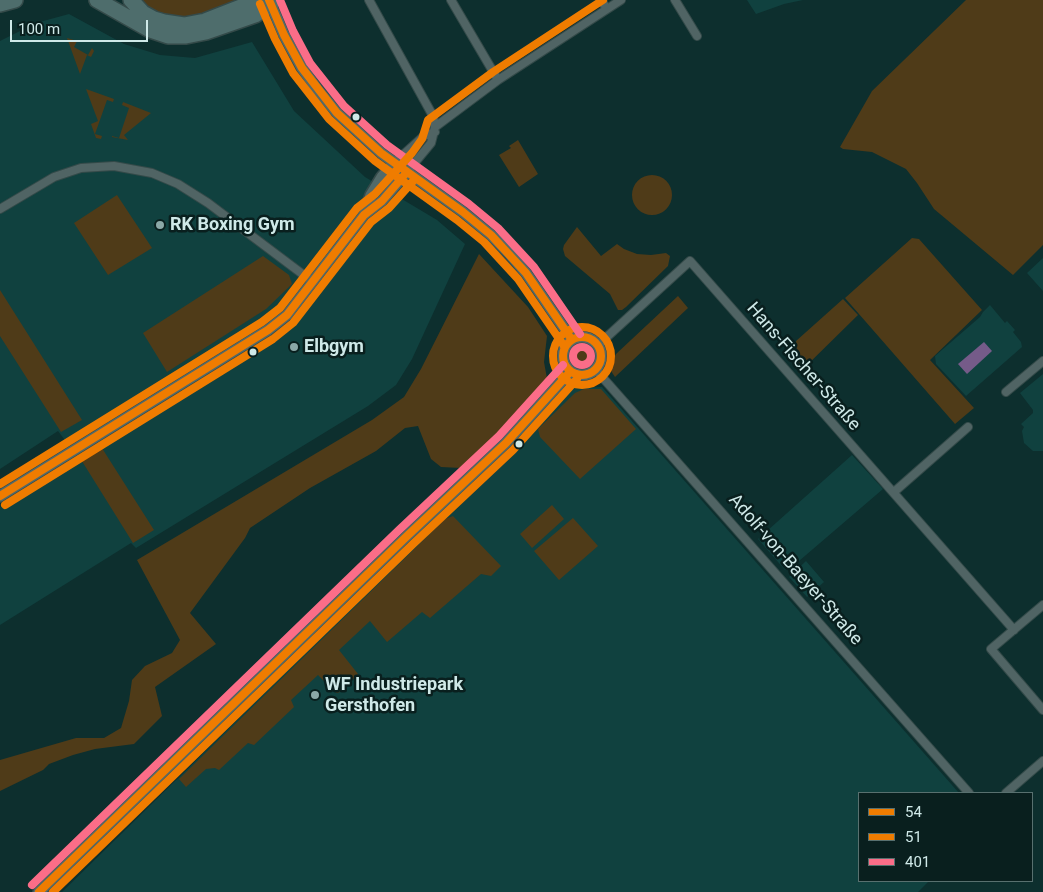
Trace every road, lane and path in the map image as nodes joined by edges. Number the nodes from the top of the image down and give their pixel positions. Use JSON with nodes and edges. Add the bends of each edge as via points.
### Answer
{"nodes":[{"id":1,"x":4,"y":0,"type":"edge"},
{"id":2,"x":15,"y":0,"type":"edge"},
{"id":3,"x":97,"y":0,"type":"edge"},
{"id":4,"x":131,"y":0,"type":"edge"},
{"id":5,"x":368,"y":0,"type":"edge"},
{"id":6,"x":451,"y":0,"type":"edge"},
{"id":7,"x":601,"y":0,"type":"edge"},
{"id":8,"x":621,"y":0,"type":"edge"},
{"id":9,"x":675,"y":0,"type":"edge"},
{"id":10,"x":270,"y":2,"type":"edge"},
{"id":11,"x":0,"y":3,"type":"edge"},
{"id":12,"x":238,"y":5,"type":"edge"},
{"id":13,"x":607,"y":9,"type":"junction"},
{"id":14,"x":697,"y":36,"type":"dead end"},
{"id":15,"x":498,"y":80,"type":"junction"},
{"id":16,"x":435,"y":129,"type":"junction"},
{"id":17,"x":394,"y":163,"type":"junction"},
{"id":18,"x":407,"y":172,"type":"junction"},
{"id":19,"x":0,"y":209,"type":"edge"},
{"id":20,"x":364,"y":215,"type":"junction"},
{"id":21,"x":313,"y":282,"type":"junction"},
{"id":22,"x":572,"y":340,"type":"junction"},
{"id":23,"x":598,"y":345,"type":"junction"},
{"id":24,"x":1043,"y":361,"type":"edge"},
{"id":25,"x":596,"y":370,"type":"junction"},
{"id":26,"x":570,"y":372,"type":"junction"},
{"id":27,"x":1006,"y":392,"type":"dead end"},
{"id":28,"x":968,"y":426,"type":"dead end"},
{"id":29,"x":894,"y":492,"type":"junction"},
{"id":30,"x":0,"y":496,"type":"edge"},
{"id":31,"x":1043,"y":605,"type":"edge"},
{"id":32,"x":1014,"y":630,"type":"junction"},
{"id":33,"x":1043,"y":710,"type":"edge"},
{"id":34,"x":1043,"y":761,"type":"edge"},
{"id":35,"x":968,"y":792,"type":"edge"},
{"id":36,"x":1007,"y":792,"type":"edge"},
{"id":37,"x":39,"y":892,"type":"edge"}],
"edges":[{"from":1,"to":11,"type":"highway"},
{"from":2,"to":11,"type":"highway"},
{"from":3,"to":10,"type":"highway","via":[[150,30],[168,36],[206,32],[255,15]]},
{"from":4,"to":12,"type":"highway","via":[[154,19],[184,25],[205,21]]},
{"from":5,"to":16,"type":"street","via":[[433,116]]},
{"from":6,"to":15,"type":"street"},
{"from":7,"to":13,"type":"street"},
{"from":8,"to":13,"type":"street"},
{"from":9,"to":14,"type":"street"},
{"from":10,"to":12,"type":"highway"},
{"from":10,"to":17,"type":"street","via":[[284,35],[317,89],[336,113]]},
{"from":13,"to":15,"type":"street"},
{"from":15,"to":16,"type":"street"},
{"from":16,"to":17,"type":"street"},
{"from":16,"to":18,"type":"street","via":[[431,143]]},
{"from":17,"to":18,"type":"street"},
{"from":17,"to":20,"type":"street","via":[[371,195]]},
{"from":18,"to":20,"type":"street","via":[[382,201]]},
{"from":18,"to":22,"type":"street","via":[[486,230],[509,253]]},
{"from":19,"to":21,"type":"street","via":[[54,177],[81,168],[114,166],[152,173],[178,184],[208,203]]},
{"from":20,"to":21,"type":"street"},
{"from":21,"to":30,"type":"street","via":[[287,315],[268,330]]},
{"from":22,"to":23,"type":"street","via":[[585,337]]},
{"from":22,"to":26,"type":"street","via":[[562,355]]},
{"from":23,"to":25,"type":"street","via":[[602,355]]},
{"from":23,"to":29,"type":"street","name":"Hans-Fischer-Straße","via":[[690,261]]},
{"from":24,"to":27,"type":"street"},
{"from":25,"to":26,"type":"street","via":[[582,376]]},
{"from":25,"to":35,"type":"street","name":"Adolf-von-Baeyer-Straße"},
{"from":26,"to":37,"type":"street","via":[[506,443]]},
{"from":28,"to":29,"type":"street"},
{"from":29,"to":32,"type":"street","name":"Hans-Fischer-Straße"},
{"from":31,"to":32,"type":"street"},
{"from":32,"to":33,"type":"street","via":[[991,649]]},
{"from":34,"to":36,"type":"street"}]}
